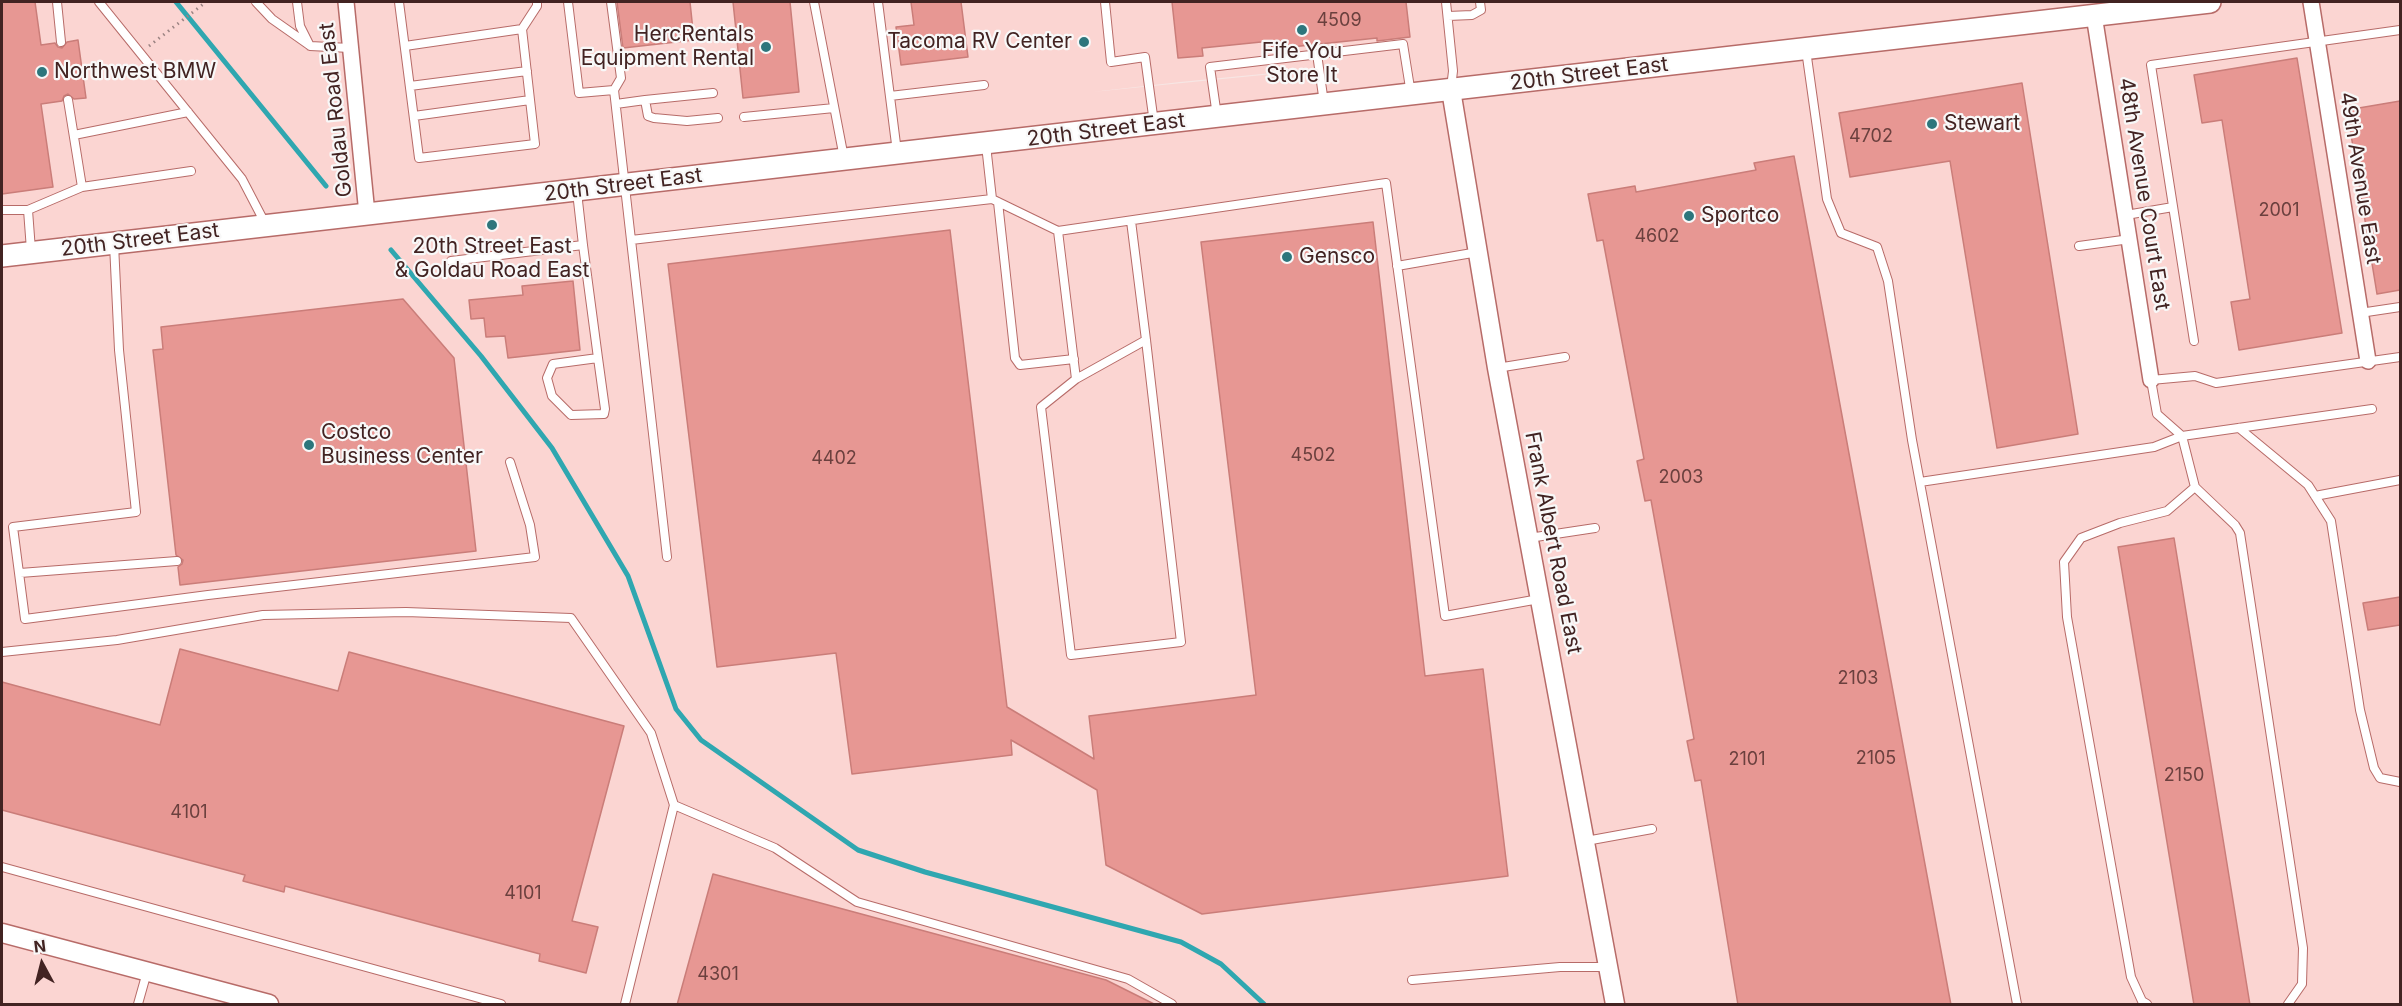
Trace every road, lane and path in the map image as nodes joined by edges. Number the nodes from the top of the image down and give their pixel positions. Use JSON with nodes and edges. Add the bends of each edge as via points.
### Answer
{"nodes":[{"id":1,"x":57,"y":2,"type":"edge"},
{"id":2,"x":99,"y":2,"type":"edge"},
{"id":3,"x":206,"y":2,"type":"edge"},
{"id":4,"x":256,"y":2,"type":"edge"},
{"id":5,"x":297,"y":2,"type":"edge"},
{"id":6,"x":346,"y":2,"type":"edge"},
{"id":7,"x":402,"y":2,"type":"edge"},
{"id":8,"x":537,"y":2,"type":"edge"},
{"id":9,"x":568,"y":2,"type":"edge"},
{"id":10,"x":612,"y":2,"type":"edge"},
{"id":11,"x":814,"y":2,"type":"edge"},
{"id":12,"x":878,"y":2,"type":"edge"},
{"id":13,"x":1105,"y":2,"type":"edge"},
{"id":14,"x":1446,"y":2,"type":"edge"},
{"id":15,"x":1480,"y":2,"type":"edge"},
{"id":16,"x":2210,"y":2,"type":"edge"},
{"id":17,"x":2311,"y":2,"type":"edge"},
{"id":18,"x":2132,"y":6,"type":"edge"},
{"id":19,"x":2094,"y":15,"type":"junction"},
{"id":20,"x":1448,"y":16,"type":"junction"},
{"id":21,"x":522,"y":29,"type":"junction"},
{"id":22,"x":2400,"y":30,"type":"edge"},
{"id":23,"x":61,"y":42,"type":"dead end"},
{"id":24,"x":2317,"y":42,"type":"junction"},
{"id":25,"x":310,"y":46,"type":"junction"},
{"id":26,"x":405,"y":46,"type":"junction"},
{"id":27,"x":350,"y":48,"type":"junction"},
{"id":28,"x":1806,"y":49,"type":"junction"},
{"id":29,"x":140,"y":52,"type":"junction"},
{"id":30,"x":1317,"y":54,"type":"junction"},
{"id":31,"x":527,"y":71,"type":"junction"},
{"id":32,"x":984,"y":85,"type":"dead end"},
{"id":33,"x":410,"y":86,"type":"junction"},
{"id":34,"x":614,"y":90,"type":"junction"},
{"id":35,"x":1451,"y":90,"type":"junction"},
{"id":36,"x":713,"y":93,"type":"dead end"},
{"id":37,"x":1411,"y":95,"type":"junction"},
{"id":38,"x":890,"y":96,"type":"junction"},
{"id":39,"x":68,"y":100,"type":"dead end"},
{"id":40,"x":530,"y":100,"type":"junction"},
{"id":41,"x":645,"y":100,"type":"junction"},
{"id":42,"x":616,"y":104,"type":"junction"},
{"id":43,"x":1325,"y":105,"type":"junction"},
{"id":44,"x":834,"y":108,"type":"junction"},
{"id":45,"x":188,"y":112,"type":"junction"},
{"id":46,"x":414,"y":116,"type":"junction"},
{"id":47,"x":744,"y":117,"type":"dead end"},
{"id":48,"x":1217,"y":117,"type":"junction"},
{"id":49,"x":718,"y":118,"type":"dead end"},
{"id":50,"x":1154,"y":124,"type":"junction"},
{"id":51,"x":74,"y":135,"type":"junction"},
{"id":52,"x":986,"y":144,"type":"junction"},
{"id":53,"x":897,"y":154,"type":"junction"},
{"id":54,"x":844,"y":160,"type":"junction"},
{"id":55,"x":191,"y":171,"type":"dead end"},
{"id":56,"x":624,"y":185,"type":"junction"},
{"id":57,"x":82,"y":187,"type":"junction"},
{"id":58,"x":576,"y":191,"type":"junction"},
{"id":59,"x":995,"y":200,"type":"junction"},
{"id":60,"x":2173,"y":207,"type":"junction"},
{"id":61,"x":2,"y":210,"type":"edge"},
{"id":62,"x":28,"y":210,"type":"junction"},
{"id":63,"x":367,"y":214,"type":"junction"},
{"id":64,"x":2126,"y":215,"type":"junction"},
{"id":65,"x":1131,"y":221,"type":"junction"},
{"id":66,"x":267,"y":226,"type":"junction"},
{"id":67,"x":1059,"y":231,"type":"junction"},
{"id":68,"x":2130,"y":239,"type":"junction"},
{"id":69,"x":631,"y":240,"type":"junction"},
{"id":70,"x":114,"y":243,"type":"junction"},
{"id":71,"x":584,"y":245,"type":"junction"},
{"id":72,"x":2079,"y":246,"type":"dead end"},
{"id":73,"x":1478,"y":252,"type":"junction"},
{"id":74,"x":32,"y":253,"type":"junction"},
{"id":75,"x":2,"y":256,"type":"edge"},
{"id":76,"x":451,"y":261,"type":"dead end"},
{"id":77,"x":1397,"y":266,"type":"junction"},
{"id":78,"x":2400,"y":308,"type":"edge"},
{"id":79,"x":2360,"y":313,"type":"junction"},
{"id":80,"x":1146,"y":340,"type":"junction"},
{"id":81,"x":2194,"y":341,"type":"dead end"},
{"id":82,"x":1565,"y":357,"type":"dead end"},
{"id":83,"x":2400,"y":357,"type":"edge"},
{"id":84,"x":598,"y":358,"type":"junction"},
{"id":85,"x":1074,"y":359,"type":"junction"},
{"id":86,"x":2368,"y":361,"type":"junction"},
{"id":87,"x":1497,"y":368,"type":"junction"},
{"id":88,"x":1076,"y":379,"type":"junction"},
{"id":89,"x":2151,"y":380,"type":"junction"},
{"id":90,"x":2372,"y":409,"type":"dead end"},
{"id":91,"x":2239,"y":428,"type":"junction"},
{"id":92,"x":2181,"y":436,"type":"junction"},
{"id":93,"x":510,"y":462,"type":"dead end"},
{"id":94,"x":2400,"y":480,"type":"edge"},
{"id":95,"x":1920,"y":482,"type":"junction"},
{"id":96,"x":2195,"y":487,"type":"junction"},
{"id":97,"x":2315,"y":496,"type":"junction"},
{"id":98,"x":1595,"y":528,"type":"dead end"},
{"id":99,"x":1529,"y":538,"type":"junction"},
{"id":100,"x":667,"y":557,"type":"dead end"},
{"id":101,"x":177,"y":561,"type":"dead end"},
{"id":102,"x":20,"y":573,"type":"junction"},
{"id":103,"x":1540,"y":599,"type":"junction"},
{"id":104,"x":2,"y":652,"type":"edge"},
{"id":105,"x":2400,"y":782,"type":"edge"},
{"id":106,"x":674,"y":805,"type":"junction"},
{"id":107,"x":1652,"y":829,"type":"dead end"},
{"id":108,"x":1586,"y":841,"type":"junction"},
{"id":109,"x":2,"y":867,"type":"edge"},
{"id":110,"x":2,"y":933,"type":"edge"},
{"id":111,"x":1609,"y":967,"type":"junction"},
{"id":112,"x":147,"y":972,"type":"junction"},
{"id":113,"x":1412,"y":980,"type":"dead end"},
{"id":114,"x":235,"y":1000,"type":"edge"},
{"id":115,"x":138,"y":1005,"type":"edge"},
{"id":116,"x":268,"y":1005,"type":"edge"},
{"id":117,"x":501,"y":1005,"type":"edge"},
{"id":118,"x":625,"y":1005,"type":"edge"},
{"id":119,"x":1172,"y":1005,"type":"edge"},
{"id":120,"x":1615,"y":1005,"type":"edge"},
{"id":121,"x":2017,"y":1005,"type":"edge"},
{"id":122,"x":2147,"y":1005,"type":"edge"},
{"id":123,"x":2288,"y":1005,"type":"edge"}],
"edges":[{"from":1,"to":23,"type":"lane"},
{"from":2,"to":29,"type":"lane"},
{"from":3,"to":29,"type":"path"},
{"from":4,"to":25,"type":"lane","via":[[272,19]]},
{"from":5,"to":25,"type":"lane","via":[[300,27]]},
{"from":6,"to":27,"type":"street","name":"Goldau Road East"},
{"from":7,"to":26,"type":"lane"},
{"from":8,"to":21,"type":"lane"},
{"from":9,"to":34,"type":"lane","via":[[579,93]]},
{"from":10,"to":34,"type":"lane","via":[[621,78]]},
{"from":11,"to":44,"type":"lane"},
{"from":12,"to":38,"type":"lane"},
{"from":13,"to":50,"type":"lane","via":[[1111,62],[1145,57]]},
{"from":14,"to":20,"type":"lane"},
{"from":15,"to":20,"type":"lane","via":[[1481,10],[1472,15]]},
{"from":16,"to":18,"type":"main road","name":"20th Street East"},
{"from":17,"to":24,"type":"street","name":"49th Avenue East"},
{"from":18,"to":19,"type":"main road","name":"20th Street East"},
{"from":19,"to":28,"type":"main road","name":"20th Street East"},
{"from":19,"to":64,"type":"street","name":"48th Avenue Court East"},
{"from":20,"to":35,"type":"lane"},
{"from":21,"to":26,"type":"lane"},
{"from":21,"to":31,"type":"lane"},
{"from":22,"to":24,"type":"lane"},
{"from":24,"to":60,"type":"lane","via":[[2151,65]]},
{"from":24,"to":79,"type":"street","name":"49th Avenue East"},
{"from":25,"to":27,"type":"lane"},
{"from":26,"to":33,"type":"lane"},
{"from":27,"to":63,"type":"street","name":"Goldau Road East"},
{"from":28,"to":35,"type":"main road","name":"20th Street East"},
{"from":28,"to":95,"type":"lane","via":[[1827,199],[1841,233],[1877,247],[1888,281]]},
{"from":29,"to":45,"type":"lane"},
{"from":30,"to":37,"type":"lane","via":[[1403,44]]},
{"from":30,"to":43,"type":"lane"},
{"from":30,"to":48,"type":"lane","via":[[1210,67]]},
{"from":31,"to":33,"type":"lane"},
{"from":31,"to":40,"type":"lane"},
{"from":32,"to":38,"type":"lane"},
{"from":33,"to":46,"type":"lane"},
{"from":34,"to":42,"type":"lane"},
{"from":35,"to":37,"type":"main road","name":"20th Street East"},
{"from":35,"to":73,"type":"street","name":"Frank Albert Road East"},
{"from":36,"to":41,"type":"lane"},
{"from":37,"to":43,"type":"main road","name":"20th Street East"},
{"from":38,"to":53,"type":"lane"},
{"from":39,"to":51,"type":"lane"},
{"from":40,"to":46,"type":"lane"},
{"from":40,"to":46,"type":"lane","via":[[535,144],[419,158]]},
{"from":41,"to":42,"type":"lane"},
{"from":41,"to":49,"type":"lane","via":[[648,116],[654,118]]},
{"from":42,"to":56,"type":"lane"},
{"from":43,"to":48,"type":"main road","name":"20th Street East"},
{"from":44,"to":47,"type":"lane"},
{"from":44,"to":54,"type":"lane"},
{"from":45,"to":51,"type":"lane"},
{"from":45,"to":66,"type":"lane","via":[[242,179]]},
{"from":48,"to":50,"type":"main road","name":"20th Street East"},
{"from":50,"to":52,"type":"main road","name":"20th Street East"},
{"from":51,"to":57,"type":"lane"},
{"from":52,"to":53,"type":"main road","name":"20th Street East"},
{"from":52,"to":59,"type":"lane"},
{"from":53,"to":54,"type":"main road","name":"20th Street East"},
{"from":54,"to":56,"type":"main road","name":"20th Street East"},
{"from":55,"to":57,"type":"lane"},
{"from":56,"to":58,"type":"main road","name":"20th Street East"},
{"from":56,"to":69,"type":"lane"},
{"from":57,"to":62,"type":"lane"},
{"from":58,"to":63,"type":"main road","name":"20th Street East"},
{"from":58,"to":71,"type":"lane"},
{"from":59,"to":67,"type":"lane"},
{"from":59,"to":69,"type":"lane"},
{"from":59,"to":85,"type":"lane","via":[[1015,358],[1020,365]]},
{"from":60,"to":64,"type":"lane"},
{"from":60,"to":81,"type":"lane"},
{"from":61,"to":62,"type":"lane"},
{"from":62,"to":74,"type":"lane"},
{"from":63,"to":66,"type":"main road","name":"20th Street East"},
{"from":64,"to":68,"type":"street","name":"48th Avenue Court East"},
{"from":65,"to":67,"type":"lane"},
{"from":65,"to":77,"type":"lane","via":[[1386,183]]},
{"from":65,"to":80,"type":"lane"},
{"from":66,"to":70,"type":"main road","name":"20th Street East"},
{"from":67,"to":85,"type":"lane"},
{"from":68,"to":72,"type":"lane"},
{"from":68,"to":89,"type":"street","name":"48th Avenue Court East"},
{"from":69,"to":100,"type":"lane"},
{"from":70,"to":74,"type":"main road","name":"20th Street East"},
{"from":70,"to":102,"type":"lane","via":[[119,350],[136,512],[13,527]]},
{"from":71,"to":76,"type":"lane"},
{"from":71,"to":84,"type":"lane"},
{"from":73,"to":77,"type":"lane"},
{"from":73,"to":87,"type":"street","name":"Frank Albert Road East"},
{"from":74,"to":75,"type":"main road","name":"20th Street East"},
{"from":77,"to":103,"type":"lane","via":[[1445,616]]},
{"from":78,"to":79,"type":"lane"},
{"from":79,"to":86,"type":"street","name":"49th Avenue East"},
{"from":80,"to":88,"type":"lane"},
{"from":80,"to":88,"type":"lane","via":[[1181,642],[1071,655],[1041,408]]},
{"from":82,"to":87,"type":"lane"},
{"from":83,"to":86,"type":"lane"},
{"from":84,"to":84,"type":"lane","via":[[603,414],[571,415],[552,396],[547,378],[553,364]]},
{"from":85,"to":88,"type":"lane"},
{"from":86,"to":89,"type":"lane","via":[[2216,383],[2194,376]]},
{"from":87,"to":99,"type":"street","name":"Frank Albert Road East"},
{"from":89,"to":92,"type":"lane","via":[[2157,414]]},
{"from":90,"to":91,"type":"lane"},
{"from":91,"to":92,"type":"lane"},
{"from":91,"to":97,"type":"lane","via":[[2308,484]]},
{"from":92,"to":95,"type":"lane","via":[[2154,447]]},
{"from":92,"to":96,"type":"lane"},
{"from":93,"to":102,"type":"lane","via":[[530,525],[535,556],[25,619]]},
{"from":94,"to":97,"type":"lane"},
{"from":95,"to":121,"type":"lane"},
{"from":96,"to":122,"type":"lane","via":[[2167,511],[2081,538],[2064,562],[2067,616],[2130,977]]},
{"from":96,"to":123,"type":"lane","via":[[2240,533],[2303,948],[2302,984]]},
{"from":97,"to":105,"type":"lane","via":[[2331,521],[2360,710],[2374,768],[2380,778]]},
{"from":98,"to":99,"type":"lane"},
{"from":99,"to":103,"type":"street","name":"Frank Albert Road East"},
{"from":101,"to":102,"type":"lane"},
{"from":103,"to":108,"type":"street","name":"Frank Albert Road East"},
{"from":104,"to":106,"type":"lane","via":[[117,640],[263,615],[406,612],[571,618],[651,733]]},
{"from":106,"to":118,"type":"lane"},
{"from":106,"to":119,"type":"lane","via":[[775,848],[857,902],[1128,979]]},
{"from":107,"to":108,"type":"lane"},
{"from":108,"to":111,"type":"street","name":"Frank Albert Road East"},
{"from":109,"to":117,"type":"lane"},
{"from":110,"to":112,"type":"street"},
{"from":111,"to":113,"type":"lane","via":[[1560,967]]},
{"from":111,"to":120,"type":"street","name":"Frank Albert Road East"},
{"from":112,"to":114,"type":"street"},
{"from":112,"to":115,"type":"lane"},
{"from":114,"to":116,"type":"street"}]}
